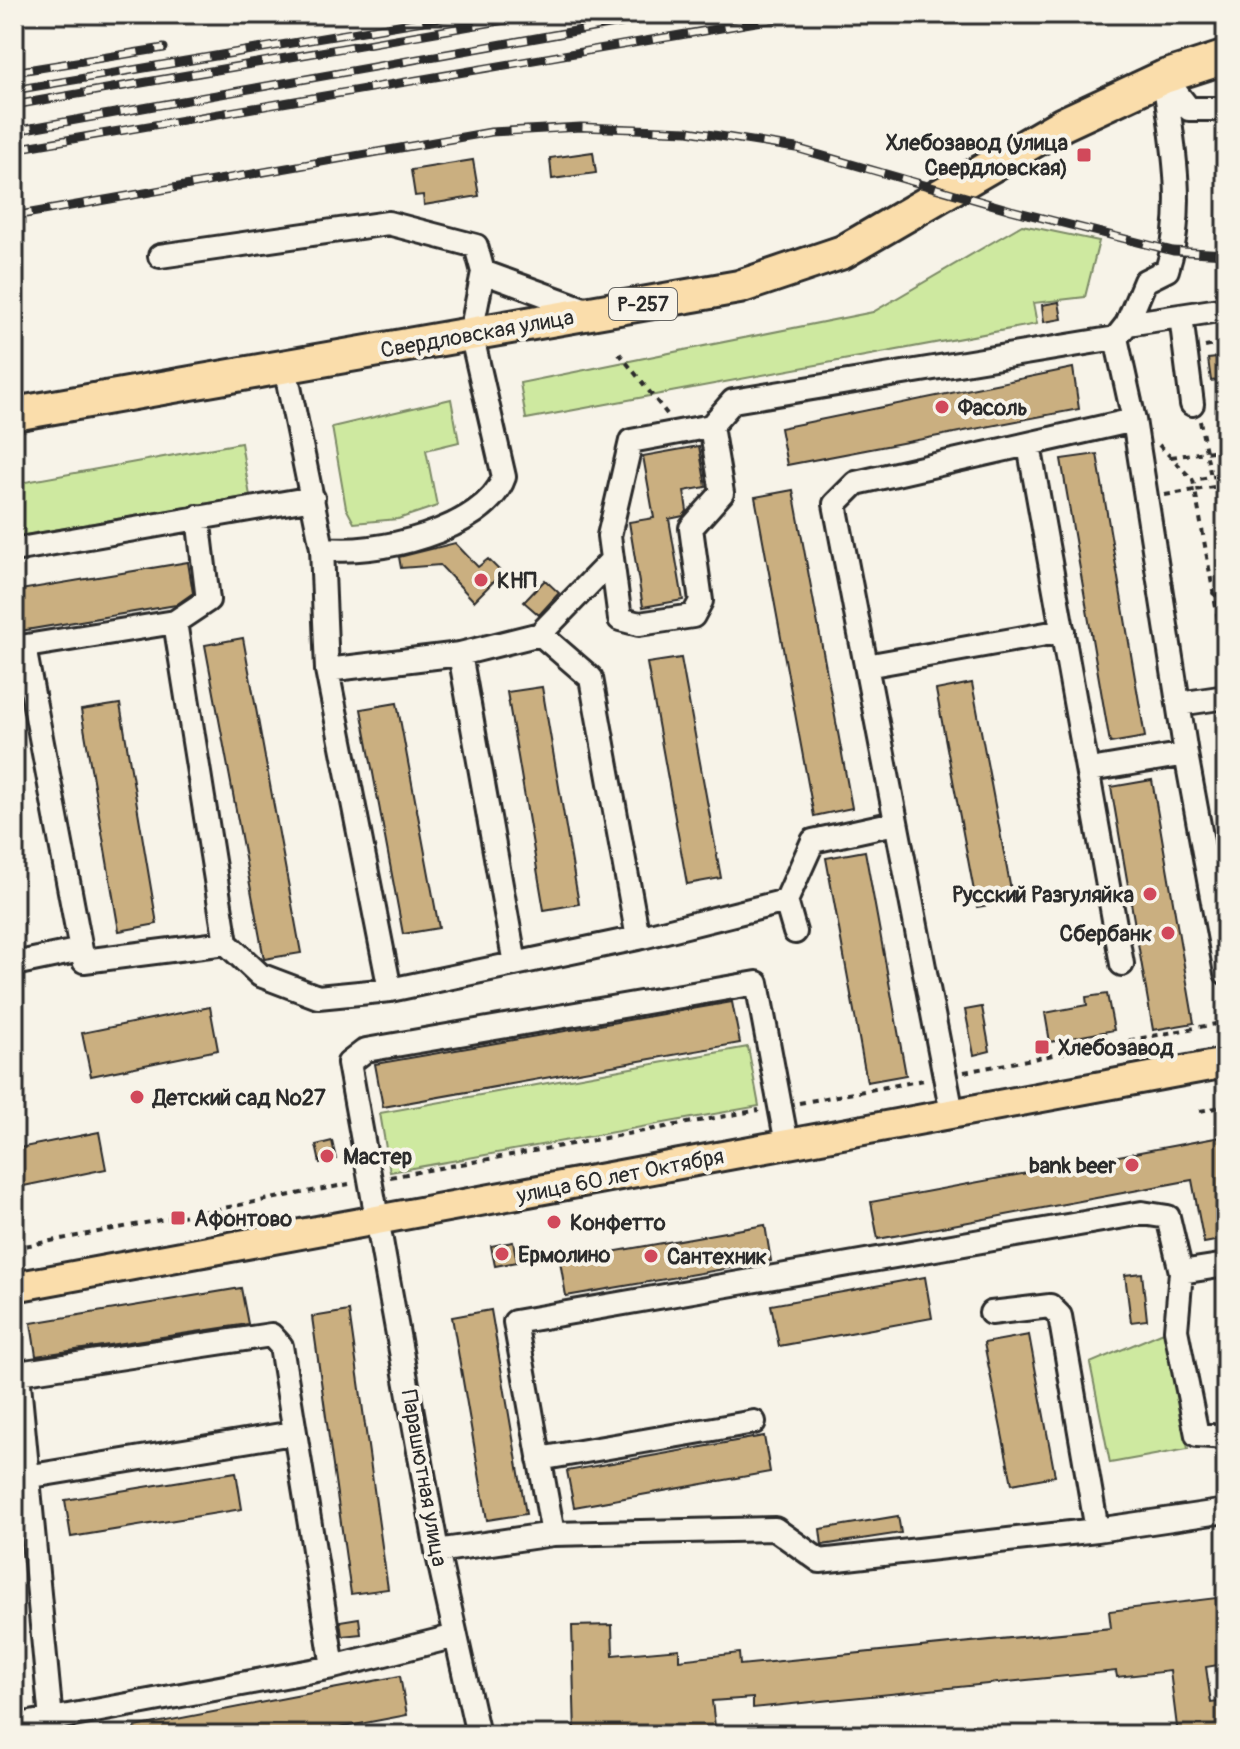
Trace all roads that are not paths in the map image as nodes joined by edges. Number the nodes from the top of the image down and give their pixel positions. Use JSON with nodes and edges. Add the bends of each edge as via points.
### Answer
{"nodes":[{"id":1,"x":1226,"y":57,"type":"edge"},
{"id":2,"x":1164,"y":77,"type":"junction"},
{"id":3,"x":1226,"y":109,"type":"edge"},
{"id":4,"x":160,"y":256,"type":"dead end"},
{"id":5,"x":483,"y":272,"type":"junction"},
{"id":6,"x":1226,"y":309,"type":"edge"},
{"id":7,"x":594,"y":313,"type":"junction"},
{"id":8,"x":1181,"y":316,"type":"junction"},
{"id":9,"x":1122,"y":331,"type":"junction"},
{"id":10,"x":471,"y":333,"type":"junction"},
{"id":11,"x":285,"y":367,"type":"junction"},
{"id":12,"x":1192,"y":404,"type":"road end"},
{"id":13,"x":14,"y":414,"type":"edge"},
{"id":14,"x":1134,"y":420,"type":"junction"},
{"id":15,"x":711,"y":426,"type":"junction"},
{"id":16,"x":1029,"y":445,"type":"junction"},
{"id":17,"x":313,"y":498,"type":"junction"},
{"id":18,"x":198,"y":517,"type":"junction"},
{"id":19,"x":322,"y":548,"type":"junction"},
{"id":20,"x":14,"y":550,"type":"edge"},
{"id":21,"x":611,"y":561,"type":"junction"},
{"id":22,"x":175,"y":622,"type":"junction"},
{"id":23,"x":1063,"y":631,"type":"junction"},
{"id":24,"x":540,"y":634,"type":"junction"},
{"id":25,"x":19,"y":648,"type":"edge"},
{"id":26,"x":460,"y":654,"type":"junction"},
{"id":27,"x":866,"y":666,"type":"junction"},
{"id":28,"x":327,"y":670,"type":"junction"},
{"id":29,"x":1226,"y":697,"type":"edge"},
{"id":30,"x":1179,"y":704,"type":"junction"},
{"id":31,"x":1186,"y":754,"type":"junction"},
{"id":32,"x":1090,"y":770,"type":"junction"},
{"id":33,"x":895,"y":823,"type":"junction"},
{"id":34,"x":786,"y":901,"type":"junction"},
{"id":35,"x":1222,"y":924,"type":"edge"},
{"id":36,"x":795,"y":932,"type":"dead end"},
{"id":37,"x":638,"y":938,"type":"junction"},
{"id":38,"x":226,"y":943,"type":"junction"},
{"id":39,"x":81,"y":950,"type":"junction"},
{"id":40,"x":14,"y":964,"type":"edge"},
{"id":41,"x":515,"y":964,"type":"junction"},
{"id":42,"x":1122,"y":964,"type":"dead end"},
{"id":43,"x":1226,"y":973,"type":"edge"},
{"id":44,"x":390,"y":990,"type":"junction"},
{"id":45,"x":1226,"y":1063,"type":"edge"},
{"id":46,"x":952,"y":1113,"type":"junction"},
{"id":47,"x":787,"y":1144,"type":"junction"},
{"id":48,"x":377,"y":1220,"type":"junction"},
{"id":49,"x":1226,"y":1265,"type":"edge"},
{"id":50,"x":1181,"y":1272,"type":"junction"},
{"id":51,"x":14,"y":1287,"type":"edge"},
{"id":52,"x":991,"y":1313,"type":"dead end"},
{"id":53,"x":754,"y":1422,"type":"dead end"},
{"id":54,"x":293,"y":1433,"type":"junction"},
{"id":55,"x":1226,"y":1437,"type":"edge"},
{"id":56,"x":539,"y":1459,"type":"junction"},
{"id":57,"x":26,"y":1477,"type":"junction"},
{"id":58,"x":1226,"y":1511,"type":"edge"},
{"id":59,"x":1097,"y":1530,"type":"junction"},
{"id":60,"x":553,"y":1534,"type":"junction"},
{"id":61,"x":437,"y":1551,"type":"junction"},
{"id":62,"x":456,"y":1636,"type":"junction"},
{"id":63,"x":333,"y":1667,"type":"junction"},
{"id":64,"x":51,"y":1720,"type":"junction"},
{"id":65,"x":14,"y":1726,"type":"edge"},
{"id":66,"x":478,"y":1735,"type":"edge"}],
"edges":[{"from":1,"to":2,"type":"highway","name":"Свердловская улица","number":"Р-257"},
{"from":2,"to":3,"type":"street","via":[[1189,109]]},
{"from":2,"to":7,"type":"highway","name":"Свердловская улица","number":"Р-257","via":[[1063,124],[843,252],[739,287]]},
{"from":2,"to":9,"type":"street","via":[[1178,207],[1173,251],[1167,270],[1145,281]]},
{"from":4,"to":5,"type":"street","via":[[388,223],[476,246]]},
{"from":5,"to":7,"type":"street"},
{"from":5,"to":10,"type":"street"},
{"from":6,"to":8,"type":"street"},
{"from":7,"to":10,"type":"highway","name":"Свердловская улица","number":"Р-257"},
{"from":8,"to":9,"type":"street"},
{"from":8,"to":12,"type":"street"},
{"from":9,"to":14,"type":"street"},
{"from":9,"to":15,"type":"street","via":[[733,401]]},
{"from":10,"to":11,"type":"highway","name":"Свердловская улица","number":"Р-257"},
{"from":10,"to":19,"type":"street","via":[[504,477],[499,492],[445,531],[354,551]]},
{"from":11,"to":13,"type":"highway","name":"Свердловская улица","number":"Р-257"},
{"from":11,"to":17,"type":"street"},
{"from":14,"to":16,"type":"street"},
{"from":14,"to":30,"type":"street"},
{"from":15,"to":21,"type":"street","via":[[631,441],[609,536]]},
{"from":15,"to":21,"type":"street","via":[[722,493],[691,528],[701,601],[693,616],[639,624],[620,619]]},
{"from":16,"to":23,"type":"street"},
{"from":16,"to":27,"type":"street","via":[[856,483],[835,504]]},
{"from":17,"to":18,"type":"street"},
{"from":17,"to":19,"type":"street"},
{"from":18,"to":20,"type":"street"},
{"from":18,"to":22,"type":"street","via":[[208,600]]},
{"from":19,"to":28,"type":"street"},
{"from":21,"to":24,"type":"street"},
{"from":22,"to":25,"type":"street"},
{"from":22,"to":38,"type":"street"},
{"from":23,"to":27,"type":"street"},
{"from":23,"to":32,"type":"street"},
{"from":24,"to":26,"type":"street"},
{"from":24,"to":37,"type":"street","via":[[591,678]]},
{"from":25,"to":39,"type":"street"},
{"from":26,"to":28,"type":"street"},
{"from":26,"to":41,"type":"street"},
{"from":27,"to":33,"type":"street"},
{"from":28,"to":44,"type":"street"},
{"from":29,"to":30,"type":"street"},
{"from":30,"to":31,"type":"street"},
{"from":31,"to":32,"type":"street"},
{"from":31,"to":35,"type":"street"},
{"from":32,"to":42,"type":"street"},
{"from":33,"to":34,"type":"street","via":[[813,841]]},
{"from":33,"to":46,"type":"street"},
{"from":34,"to":36,"type":"street"},
{"from":34,"to":37,"type":"street"},
{"from":35,"to":43,"type":"street"},
{"from":37,"to":41,"type":"street"},
{"from":38,"to":39,"type":"street","via":[[84,961]]},
{"from":38,"to":44,"type":"street","via":[[260,975],[318,997]]},
{"from":39,"to":40,"type":"street"},
{"from":41,"to":44,"type":"street"},
{"from":45,"to":46,"type":"main road","name":"улица 60 лет Октября"},
{"from":46,"to":47,"type":"main road","name":"улица 60 лет Октября"},
{"from":47,"to":48,"type":"main road","name":"улица 60 лет Октября"},
{"from":47,"to":48,"type":"street","name":"Парашютная улица","via":[[757,983],[366,1050],[349,1063]]},
{"from":48,"to":51,"type":"main road","name":"улица 60 лет Октября"},
{"from":48,"to":61,"type":"street","name":"Парашютная улица"},
{"from":49,"to":50,"type":"street"},
{"from":50,"to":55,"type":"street","via":[[1176,1330],[1197,1435]]},
{"from":50,"to":56,"type":"street","via":[[1168,1217],[1142,1213],[515,1322]]},
{"from":52,"to":59,"type":"street","via":[[1050,1306],[1060,1316]]},
{"from":53,"to":56,"type":"street"},
{"from":54,"to":57,"type":"street"},
{"from":54,"to":57,"type":"street","via":[[281,1346],[271,1335],[18,1373]]},
{"from":54,"to":63,"type":"street"},
{"from":56,"to":60,"type":"street"},
{"from":57,"to":64,"type":"street"},
{"from":58,"to":59,"type":"street"},
{"from":59,"to":60,"type":"street","via":[[820,1561],[775,1529]]},
{"from":60,"to":61,"type":"street"},
{"from":61,"to":62,"type":"street","name":"Парашютная улица"},
{"from":62,"to":63,"type":"street"},
{"from":62,"to":66,"type":"street","name":"Парашютная улица"},
{"from":63,"to":64,"type":"street"},
{"from":64,"to":65,"type":"street"}]}
